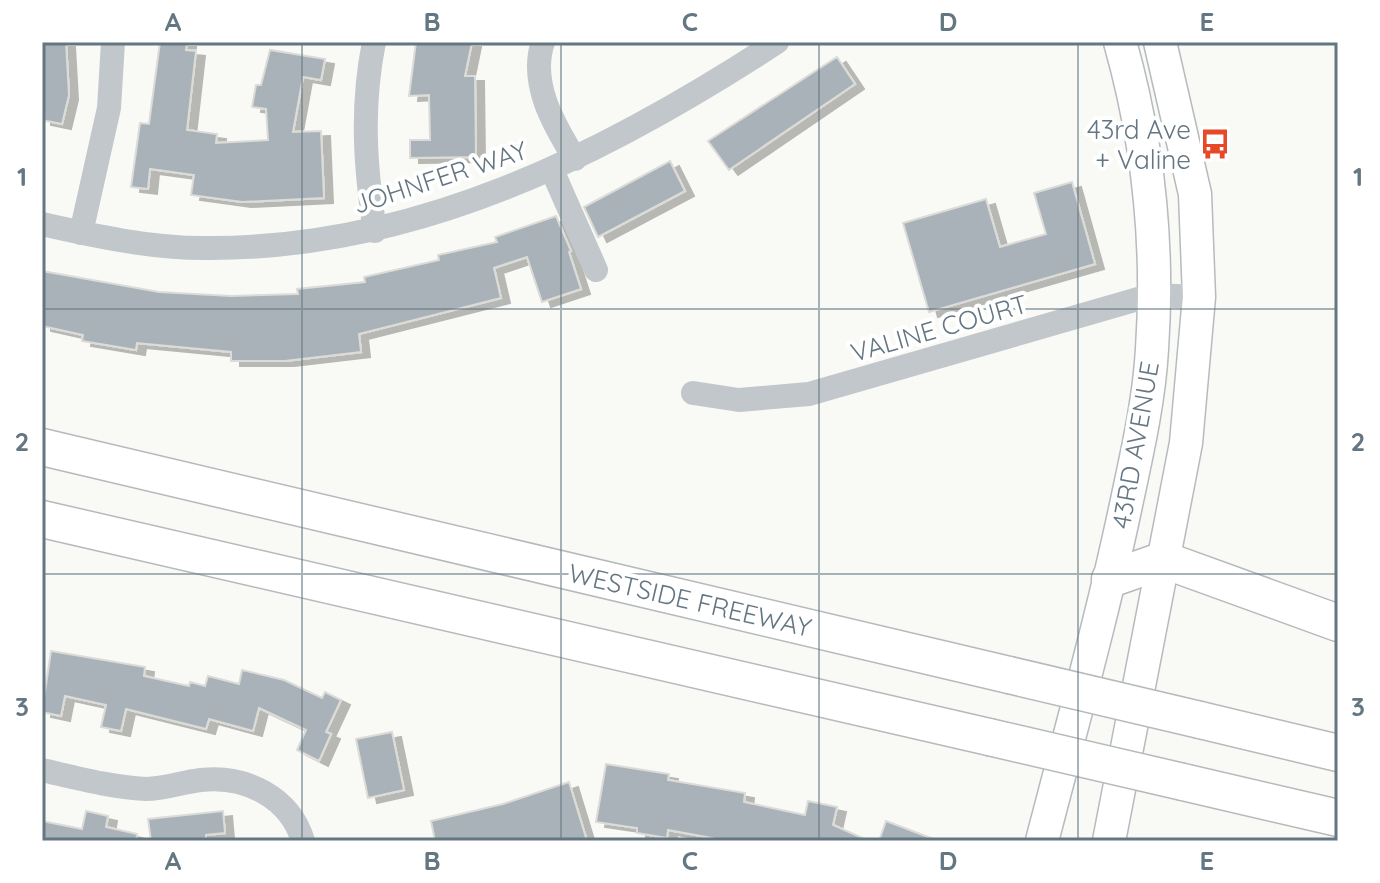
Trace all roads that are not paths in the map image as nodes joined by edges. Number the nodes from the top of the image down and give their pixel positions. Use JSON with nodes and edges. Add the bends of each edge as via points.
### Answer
{"nodes":[{"id":1,"x":113,"y":42,"type":"edge"},
{"id":2,"x":374,"y":42,"type":"edge"},
{"id":3,"x":543,"y":42,"type":"edge"},
{"id":4,"x":777,"y":42,"type":"edge"},
{"id":5,"x":1120,"y":42,"type":"edge"},
{"id":6,"x":1160,"y":42,"type":"edge"},
{"id":7,"x":575,"y":159,"type":"junction"},
{"id":8,"x":552,"y":170,"type":"junction"},
{"id":9,"x":42,"y":224,"type":"edge"},
{"id":10,"x":375,"y":231,"type":"junction"},
{"id":11,"x":81,"y":233,"type":"junction"},
{"id":12,"x":596,"y":270,"type":"dead end"},
{"id":13,"x":1152,"y":295,"type":"junction"},
{"id":14,"x":1199,"y":297,"type":"junction"},
{"id":15,"x":693,"y":393,"type":"dead end"},
{"id":16,"x":42,"y":447,"type":"edge"},
{"id":17,"x":42,"y":519,"type":"edge"},
{"id":18,"x":1164,"y":560,"type":"junction"},
{"id":19,"x":1110,"y":579,"type":"junction"},
{"id":20,"x":1338,"y":623,"type":"edge"},
{"id":21,"x":1338,"y":753,"type":"edge"},
{"id":22,"x":42,"y":770,"type":"edge"},
{"id":23,"x":1338,"y":818,"type":"edge"},
{"id":24,"x":303,"y":841,"type":"edge"},
{"id":25,"x":1042,"y":841,"type":"edge"},
{"id":26,"x":1109,"y":841,"type":"edge"}],
"edges":[{"from":1,"to":11,"type":"street","via":[[109,108]]},
{"from":2,"to":10,"type":"street","via":[[363,123]]},
{"from":3,"to":7,"type":"street","via":[[538,76],[554,124]]},
{"from":4,"to":7,"type":"street","name":"JOHNFER WAY","via":[[674,108]]},
{"from":5,"to":13,"type":"main road","name":"43RD AVENUE","via":[[1143,135]]},
{"from":6,"to":14,"type":"main road","name":"43RD AVENUE","via":[[1195,194]]},
{"from":7,"to":8,"type":"street","name":"JOHNFER WAY"},
{"from":8,"to":10,"type":"street","name":"JOHNFER WAY"},
{"from":8,"to":12,"type":"street"},
{"from":9,"to":11,"type":"street","name":"JOHNFER WAY"},
{"from":10,"to":11,"type":"street","name":"JOHNFER WAY","via":[[318,242],[201,248]]},
{"from":13,"to":14,"type":"street","name":"VALINE COURT"},
{"from":13,"to":15,"type":"street","name":"VALINE COURT","via":[[809,394],[739,400]]},
{"from":13,"to":19,"type":"main road","name":"43RD AVENUE","via":[[1146,407]]},
{"from":14,"to":18,"type":"main road","name":"43RD AVENUE","via":[[1186,443]]},
{"from":16,"to":21,"type":"highway","name":"WESTSIDE FREEWAY","bridge":true},
{"from":17,"to":23,"type":"highway","bridge":true},
{"from":18,"to":19,"type":"highway"},
{"from":18,"to":20,"type":"highway"},
{"from":18,"to":26,"type":"main road","name":"43RD AVENUE"},
{"from":19,"to":25,"type":"main road","name":"43RD AVENUE"},
{"from":22,"to":24,"type":"street","via":[[151,789],[219,778],[240,782],[280,803]]}]}
